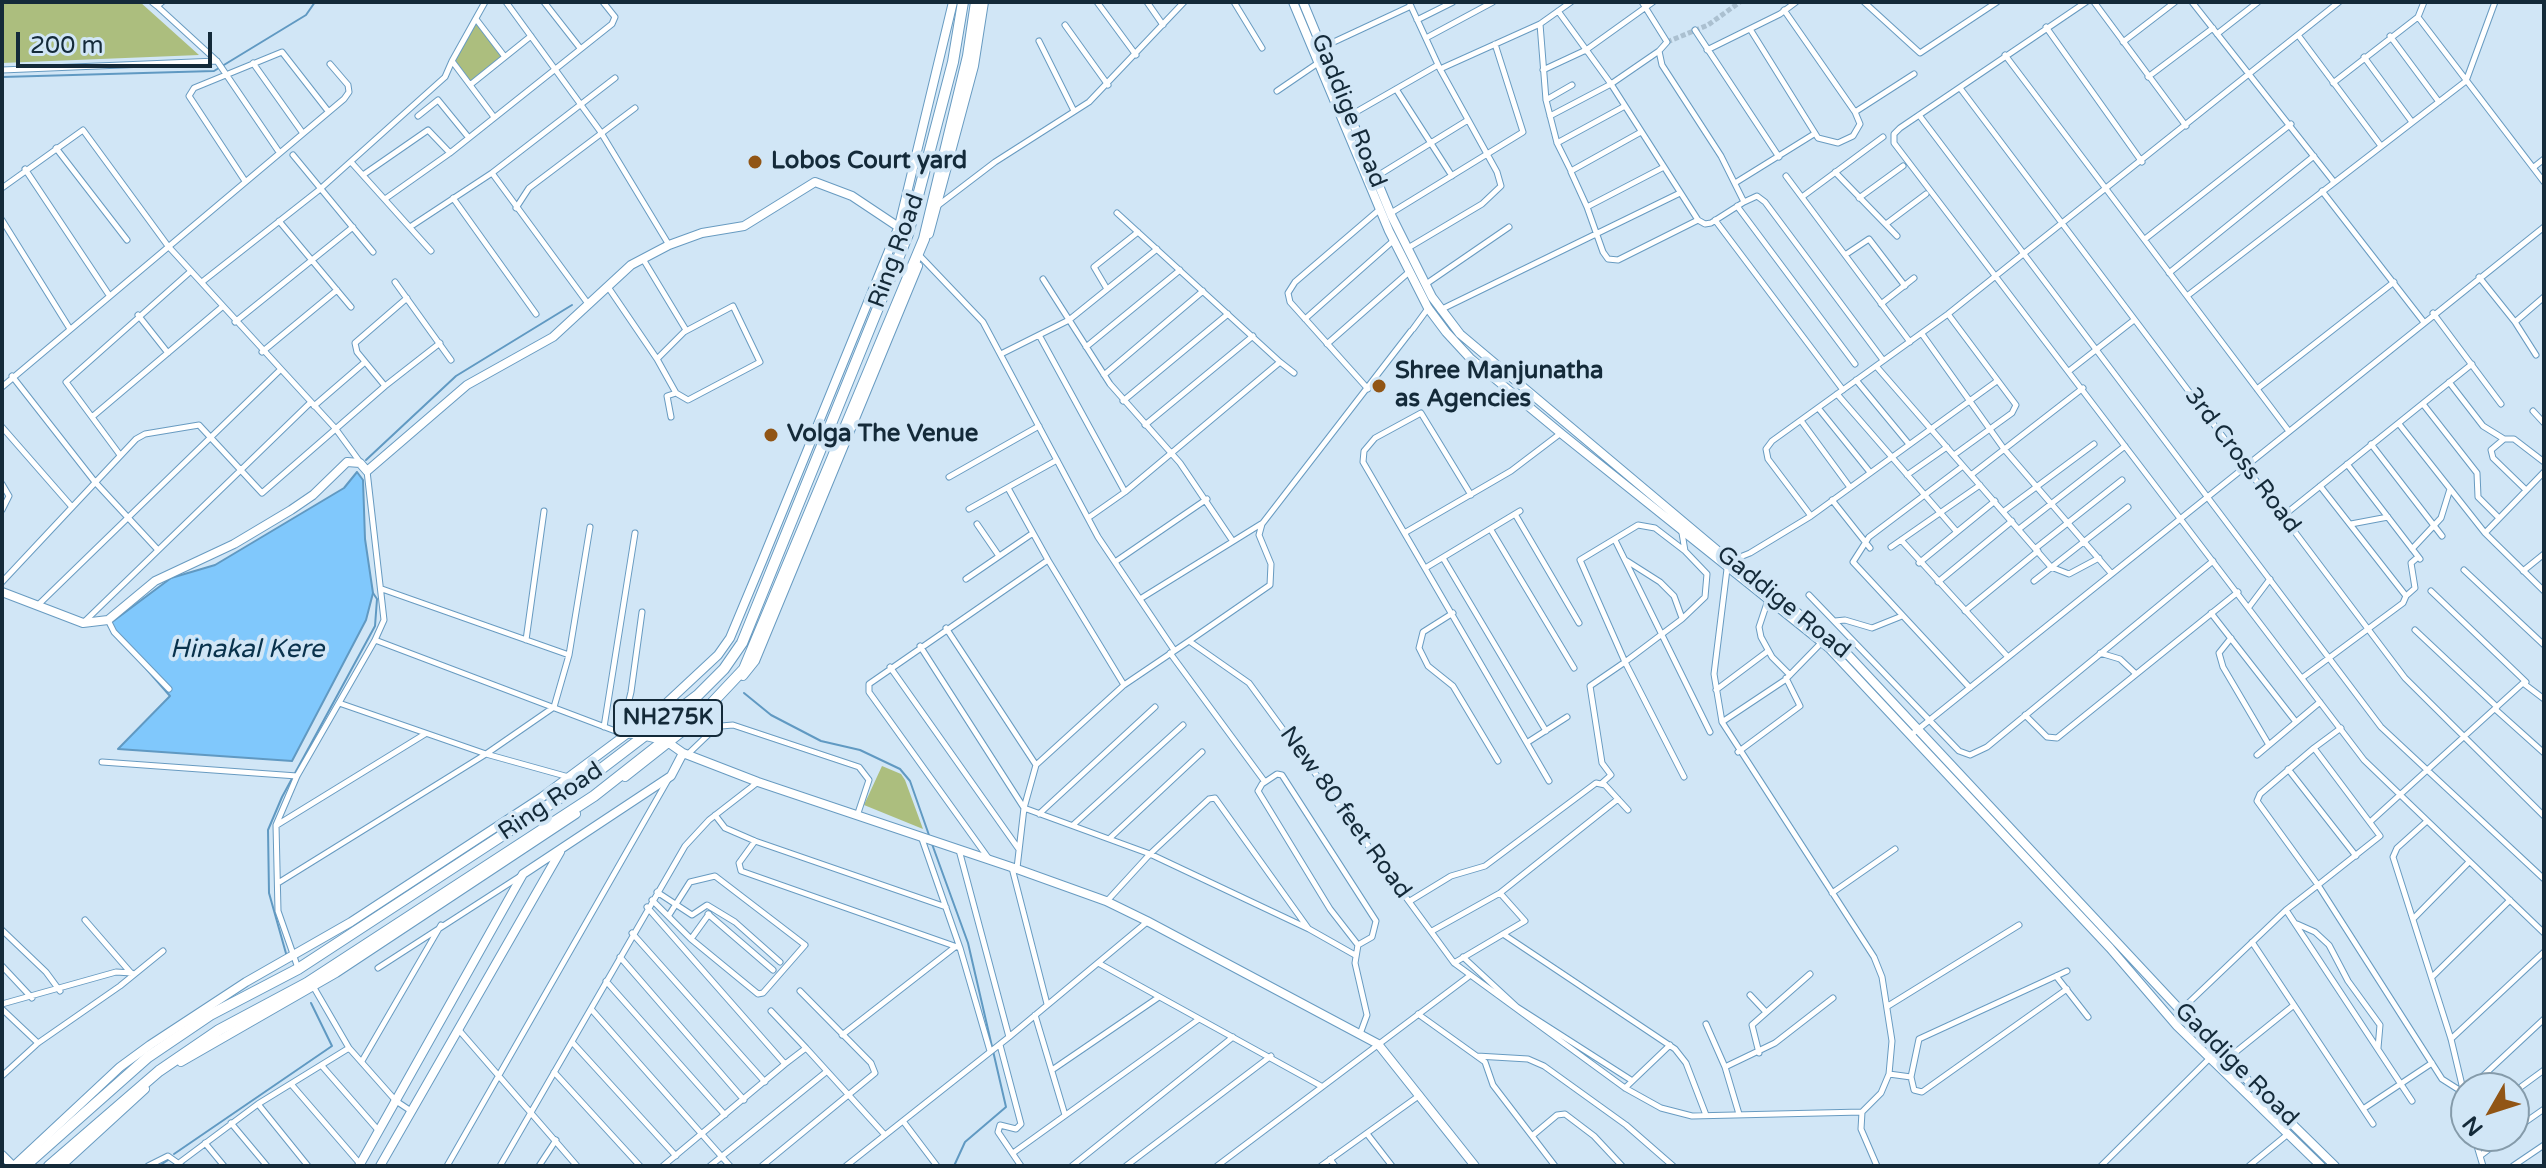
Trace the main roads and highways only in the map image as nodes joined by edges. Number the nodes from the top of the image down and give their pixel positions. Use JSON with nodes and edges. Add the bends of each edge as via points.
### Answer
{"nodes":[{"id":1,"x":963,"y":2,"type":"edge"},
{"id":2,"x":976,"y":2,"type":"edge"},
{"id":3,"x":25,"y":1166,"type":"edge"},
{"id":4,"x":49,"y":1166,"type":"edge"}],
"edges":[{"from":1,"to":3,"type":"highway","name":"Ring Road","number":"NH275K","via":[[953,62],[914,209],[742,643],[724,669],[584,782],[148,1057]]},
{"from":2,"to":4,"type":"highway","name":"Ring Road","number":"NH275K","via":[[972,57],[934,210],[744,669],[668,743],[594,796],[290,995],[219,1030],[159,1071]]}]}
